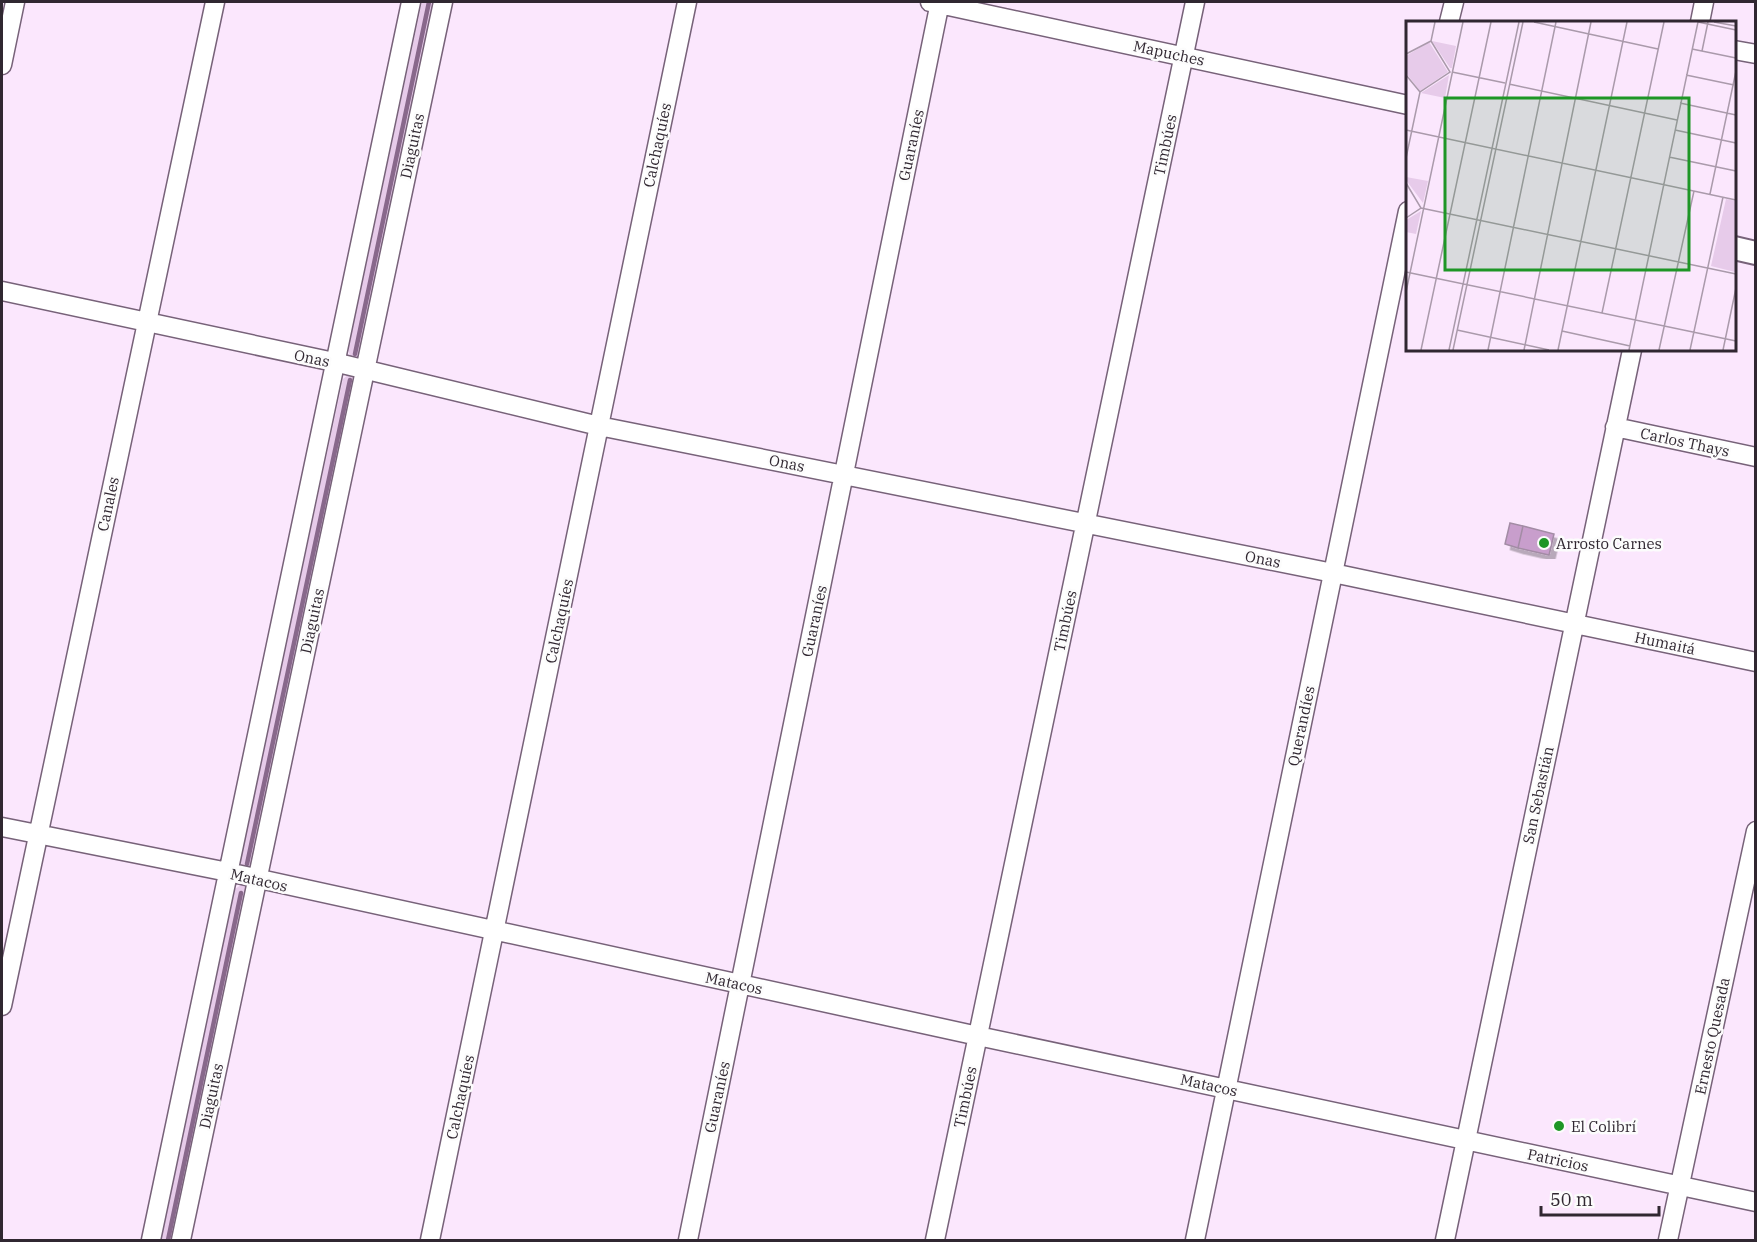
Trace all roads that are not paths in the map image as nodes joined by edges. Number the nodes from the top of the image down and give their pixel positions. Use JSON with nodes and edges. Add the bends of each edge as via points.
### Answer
{"nodes":[{"id":1,"x":15,"y":2,"type":"edge"},
{"id":2,"x":215,"y":2,"type":"edge"},
{"id":3,"x":411,"y":2,"type":"edge"},
{"id":4,"x":443,"y":2,"type":"edge"},
{"id":5,"x":687,"y":2,"type":"edge"},
{"id":6,"x":937,"y":2,"type":"edge"},
{"id":7,"x":1195,"y":2,"type":"edge"},
{"id":8,"x":1454,"y":2,"type":"edge"},
{"id":9,"x":1704,"y":2,"type":"edge"},
{"id":10,"x":1449,"y":21,"type":"edge"},
{"id":11,"x":1700,"y":21,"type":"edge"},
{"id":12,"x":1736,"y":50,"type":"edge"},
{"id":13,"x":1755,"y":54,"type":"edge"},
{"id":14,"x":1183,"y":56,"type":"junction"},
{"id":15,"x":2,"y":65,"type":"edge"},
{"id":16,"x":1406,"y":105,"type":"edge"},
{"id":17,"x":1406,"y":216,"type":"edge"},
{"id":18,"x":1736,"y":248,"type":"edge"},
{"id":19,"x":1755,"y":253,"type":"edge"},
{"id":20,"x":2,"y":291,"type":"edge"},
{"id":21,"x":147,"y":322,"type":"junction"},
{"id":22,"x":1632,"y":351,"type":"edge"},
{"id":23,"x":334,"y":362,"type":"junction"},
{"id":24,"x":365,"y":370,"type":"junction"},
{"id":25,"x":599,"y":426,"type":"junction"},
{"id":26,"x":1615,"y":427,"type":"junction"},
{"id":27,"x":1755,"y":457,"type":"edge"},
{"id":28,"x":844,"y":475,"type":"junction"},
{"id":29,"x":1085,"y":524,"type":"junction"},
{"id":30,"x":1333,"y":573,"type":"junction"},
{"id":31,"x":1574,"y":624,"type":"junction"},
{"id":32,"x":1755,"y":662,"type":"edge"},
{"id":33,"x":2,"y":827,"type":"edge"},
{"id":34,"x":1755,"y":831,"type":"edge"},
{"id":35,"x":38,"y":834,"type":"junction"},
{"id":36,"x":228,"y":872,"type":"junction"},
{"id":37,"x":257,"y":880,"type":"junction"},
{"id":38,"x":494,"y":931,"type":"junction"},
{"id":39,"x":740,"y":984,"type":"junction"},
{"id":40,"x":2,"y":1006,"type":"edge"},
{"id":41,"x":978,"y":1036,"type":"junction"},
{"id":42,"x":1227,"y":1089,"type":"junction"},
{"id":43,"x":1466,"y":1141,"type":"junction"},
{"id":44,"x":1680,"y":1186,"type":"junction"},
{"id":45,"x":1755,"y":1202,"type":"edge"},
{"id":46,"x":151,"y":1240,"type":"edge"},
{"id":47,"x":181,"y":1240,"type":"edge"},
{"id":48,"x":430,"y":1240,"type":"edge"},
{"id":49,"x":688,"y":1240,"type":"edge"},
{"id":50,"x":935,"y":1240,"type":"edge"},
{"id":51,"x":1195,"y":1240,"type":"edge"},
{"id":52,"x":1445,"y":1240,"type":"edge"},
{"id":53,"x":1668,"y":1240,"type":"edge"}],
"edges":[{"from":1,"to":15,"type":"street"},
{"from":2,"to":21,"type":"street","name":"Canales"},
{"from":3,"to":23,"type":"street","name":"Diaguitas"},
{"from":4,"to":24,"type":"street","name":"Diaguitas"},
{"from":5,"to":25,"type":"street","name":"Calchaquíes"},
{"from":6,"to":14,"type":"street","name":"Mapuches"},
{"from":6,"to":28,"type":"street","name":"Guaraníes"},
{"from":7,"to":14,"type":"street","name":"Timbúes"},
{"from":8,"to":10,"type":"street"},
{"from":9,"to":11,"type":"street"},
{"from":12,"to":13,"type":"street"},
{"from":14,"to":16,"type":"street","name":"Mapuches"},
{"from":14,"to":29,"type":"street","name":"Timbúes"},
{"from":17,"to":30,"type":"street","name":"Querandíes"},
{"from":18,"to":19,"type":"street"},
{"from":20,"to":21,"type":"street","name":"Onas"},
{"from":21,"to":23,"type":"street","name":"Onas"},
{"from":21,"to":35,"type":"street","name":"Canales"},
{"from":22,"to":26,"type":"street","name":"San Sebastián"},
{"from":23,"to":24,"type":"street","name":"Onas"},
{"from":23,"to":36,"type":"street","name":"Diaguitas"},
{"from":24,"to":25,"type":"street","name":"Onas"},
{"from":24,"to":37,"type":"street","name":"Diaguitas"},
{"from":25,"to":28,"type":"street","name":"Onas"},
{"from":25,"to":38,"type":"street","name":"Calchaquíes"},
{"from":26,"to":27,"type":"street","name":"Carlos Thays"},
{"from":26,"to":31,"type":"street","name":"San Sebastián"},
{"from":28,"to":29,"type":"street","name":"Onas"},
{"from":28,"to":39,"type":"street","name":"Guaraníes"},
{"from":29,"to":30,"type":"street","name":"Onas"},
{"from":29,"to":41,"type":"street","name":"Timbúes"},
{"from":30,"to":31,"type":"street","name":"Onas"},
{"from":30,"to":42,"type":"street","name":"Querandíes"},
{"from":31,"to":32,"type":"street","name":"Humaitá"},
{"from":31,"to":43,"type":"street","name":"San Sebastián"},
{"from":33,"to":35,"type":"street","name":"Matacos"},
{"from":34,"to":44,"type":"street","name":"Ernesto Quesada"},
{"from":35,"to":36,"type":"street","name":"Matacos"},
{"from":35,"to":40,"type":"street","name":"Canales"},
{"from":36,"to":37,"type":"street","name":"Matacos"},
{"from":36,"to":46,"type":"street","name":"Diaguitas"},
{"from":37,"to":38,"type":"street","name":"Matacos"},
{"from":37,"to":47,"type":"street","name":"Diaguitas"},
{"from":38,"to":39,"type":"street","name":"Matacos"},
{"from":38,"to":48,"type":"street","name":"Calchaquíes"},
{"from":39,"to":41,"type":"street","name":"Matacos"},
{"from":39,"to":49,"type":"street","name":"Guaraníes"},
{"from":41,"to":42,"type":"street","name":"Matacos"},
{"from":41,"to":50,"type":"street","name":"Timbúes"},
{"from":42,"to":43,"type":"street","name":"Matacos"},
{"from":42,"to":51,"type":"street","name":"Querandíes"},
{"from":43,"to":44,"type":"street","name":"Patricios"},
{"from":43,"to":52,"type":"street","name":"San Sebastián"},
{"from":44,"to":45,"type":"street","name":"Patricios"},
{"from":44,"to":53,"type":"street","name":"Ernesto Quesada"}]}
